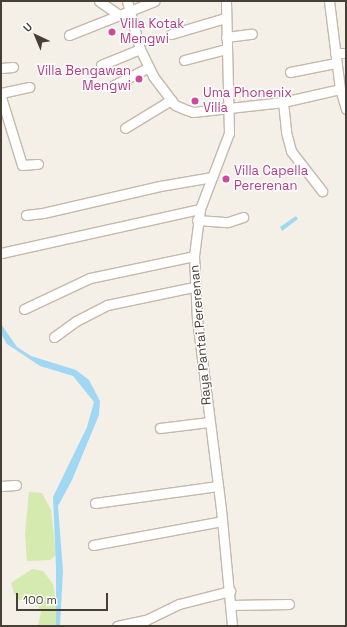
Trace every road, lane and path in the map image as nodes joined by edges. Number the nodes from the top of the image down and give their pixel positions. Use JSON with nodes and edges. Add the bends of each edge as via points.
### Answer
{"nodes":[{"id":1,"x":99,"y":1,"type":"edge"},
{"id":2,"x":127,"y":1,"type":"edge"},
{"id":3,"x":155,"y":1,"type":"edge"},
{"id":4,"x":226,"y":1,"type":"edge"},
{"id":5,"x":329,"y":1,"type":"edge"},
{"id":6,"x":129,"y":10,"type":"junction"},
{"id":7,"x":119,"y":15,"type":"junction"},
{"id":8,"x":225,"y":18,"type":"junction"},
{"id":9,"x":171,"y":34,"type":"dead end"},
{"id":10,"x":252,"y":34,"type":"dead end"},
{"id":11,"x":69,"y":35,"type":"dead end"},
{"id":12,"x":226,"y":37,"type":"junction"},
{"id":13,"x":140,"y":49,"type":"junction"},
{"id":14,"x":226,"y":49,"type":"junction"},
{"id":15,"x":335,"y":53,"type":"junction"},
{"id":16,"x":346,"y":53,"type":"edge"},
{"id":17,"x":184,"y":60,"type":"dead end"},
{"id":18,"x":336,"y":63,"type":"junction"},
{"id":19,"x":101,"y":65,"type":"dead end"},
{"id":20,"x":13,"y":67,"type":"dead end"},
{"id":21,"x":1,"y":68,"type":"edge"},
{"id":22,"x":148,"y":68,"type":"junction"},
{"id":23,"x":290,"y":72,"type":"dead end"},
{"id":24,"x":114,"y":86,"type":"dead end"},
{"id":25,"x":29,"y":87,"type":"dead end"},
{"id":26,"x":340,"y":89,"type":"junction"},
{"id":27,"x":1,"y":93,"type":"edge"},
{"id":28,"x":1,"y":97,"type":"edge"},
{"id":29,"x":171,"y":100,"type":"junction"},
{"id":30,"x":283,"y":102,"type":"junction"},
{"id":31,"x":229,"y":108,"type":"junction"},
{"id":32,"x":346,"y":109,"type":"edge"},
{"id":33,"x":125,"y":128,"type":"dead end"},
{"id":34,"x":38,"y":164,"type":"dead end"},
{"id":35,"x":212,"y":177,"type":"junction"},
{"id":36,"x":322,"y":191,"type":"dead end"},
{"id":37,"x":200,"y":209,"type":"junction"},
{"id":38,"x":26,"y":215,"type":"dead end"},
{"id":39,"x":243,"y":217,"type":"dead end"},
{"id":40,"x":197,"y":220,"type":"junction"},
{"id":41,"x":1,"y":253,"type":"edge"},
{"id":42,"x":194,"y":256,"type":"junction"},
{"id":43,"x":194,"y":287,"type":"junction"},
{"id":44,"x":24,"y":309,"type":"dead end"},
{"id":45,"x":54,"y":337,"type":"dead end"},
{"id":46,"x":209,"y":422,"type":"junction"},
{"id":47,"x":160,"y":428,"type":"dead end"},
{"id":48,"x":16,"y":485,"type":"dead end"},
{"id":49,"x":1,"y":486,"type":"edge"},
{"id":50,"x":218,"y":486,"type":"junction"},
{"id":51,"x":94,"y":503,"type":"dead end"},
{"id":52,"x":222,"y":521,"type":"junction"},
{"id":53,"x":93,"y":545,"type":"dead end"},
{"id":54,"x":230,"y":591,"type":"junction"},
{"id":55,"x":289,"y":604,"type":"dead end"},
{"id":56,"x":231,"y":605,"type":"junction"},
{"id":57,"x":117,"y":626,"type":"edge"},
{"id":58,"x":232,"y":626,"type":"edge"}],
"edges":[{"from":1,"to":7,"type":"street"},
{"from":2,"to":6,"type":"street"},
{"from":3,"to":6,"type":"street"},
{"from":4,"to":8,"type":"street","name":"Raya Pantai Pererenan"},
{"from":5,"to":15,"type":"street"},
{"from":6,"to":7,"type":"street"},
{"from":6,"to":13,"type":"street"},
{"from":7,"to":11,"type":"street"},
{"from":8,"to":9,"type":"street"},
{"from":8,"to":12,"type":"street","name":"Raya Pantai Pererenan"},
{"from":10,"to":12,"type":"street"},
{"from":12,"to":14,"type":"street","name":"Raya Pantai Pererenan"},
{"from":13,"to":19,"type":"street"},
{"from":13,"to":22,"type":"street"},
{"from":14,"to":17,"type":"street"},
{"from":14,"to":31,"type":"street","name":"Raya Pantai Pererenan"},
{"from":15,"to":16,"type":"street"},
{"from":15,"to":18,"type":"street"},
{"from":18,"to":23,"type":"street"},
{"from":18,"to":26,"type":"street"},
{"from":20,"to":21,"type":"street"},
{"from":22,"to":24,"type":"street"},
{"from":22,"to":29,"type":"street"},
{"from":25,"to":27,"type":"street"},
{"from":26,"to":30,"type":"street"},
{"from":26,"to":32,"type":"street"},
{"from":28,"to":34,"type":"street","via":[[22,165]]},
{"from":29,"to":31,"type":"street","via":[[180,108],[193,112]]},
{"from":29,"to":33,"type":"street"},
{"from":30,"to":31,"type":"street"},
{"from":30,"to":36,"type":"street","via":[[291,151]]},
{"from":31,"to":35,"type":"street","name":"Raya Pantai Pererenan","via":[[228,140]]},
{"from":35,"to":37,"type":"street","name":"Raya Pantai Pererenan"},
{"from":35,"to":38,"type":"street"},
{"from":37,"to":40,"type":"street","name":"Raya Pantai Pererenan"},
{"from":37,"to":41,"type":"street"},
{"from":39,"to":40,"type":"street","via":[[228,222]]},
{"from":40,"to":42,"type":"street","name":"Raya Pantai Pererenan"},
{"from":42,"to":43,"type":"street","name":"Raya Pantai Pererenan"},
{"from":42,"to":44,"type":"street","via":[[90,278]]},
{"from":43,"to":45,"type":"street","via":[[108,305],[76,321]]},
{"from":43,"to":46,"type":"street","name":"Raya Pantai Pererenan"},
{"from":46,"to":47,"type":"street"},
{"from":46,"to":50,"type":"street","name":"Raya Pantai Pererenan"},
{"from":48,"to":49,"type":"street"},
{"from":50,"to":51,"type":"street"},
{"from":50,"to":52,"type":"street","name":"Raya Pantai Pererenan"},
{"from":52,"to":53,"type":"street"},
{"from":52,"to":54,"type":"street","name":"Raya Pantai Pererenan"},
{"from":54,"to":56,"type":"street","name":"Raya Pantai Pererenan"},
{"from":54,"to":57,"type":"street","via":[[179,604],[146,620]]},
{"from":55,"to":56,"type":"street"},
{"from":56,"to":58,"type":"street","name":"Raya Pantai Pererenan"}]}
